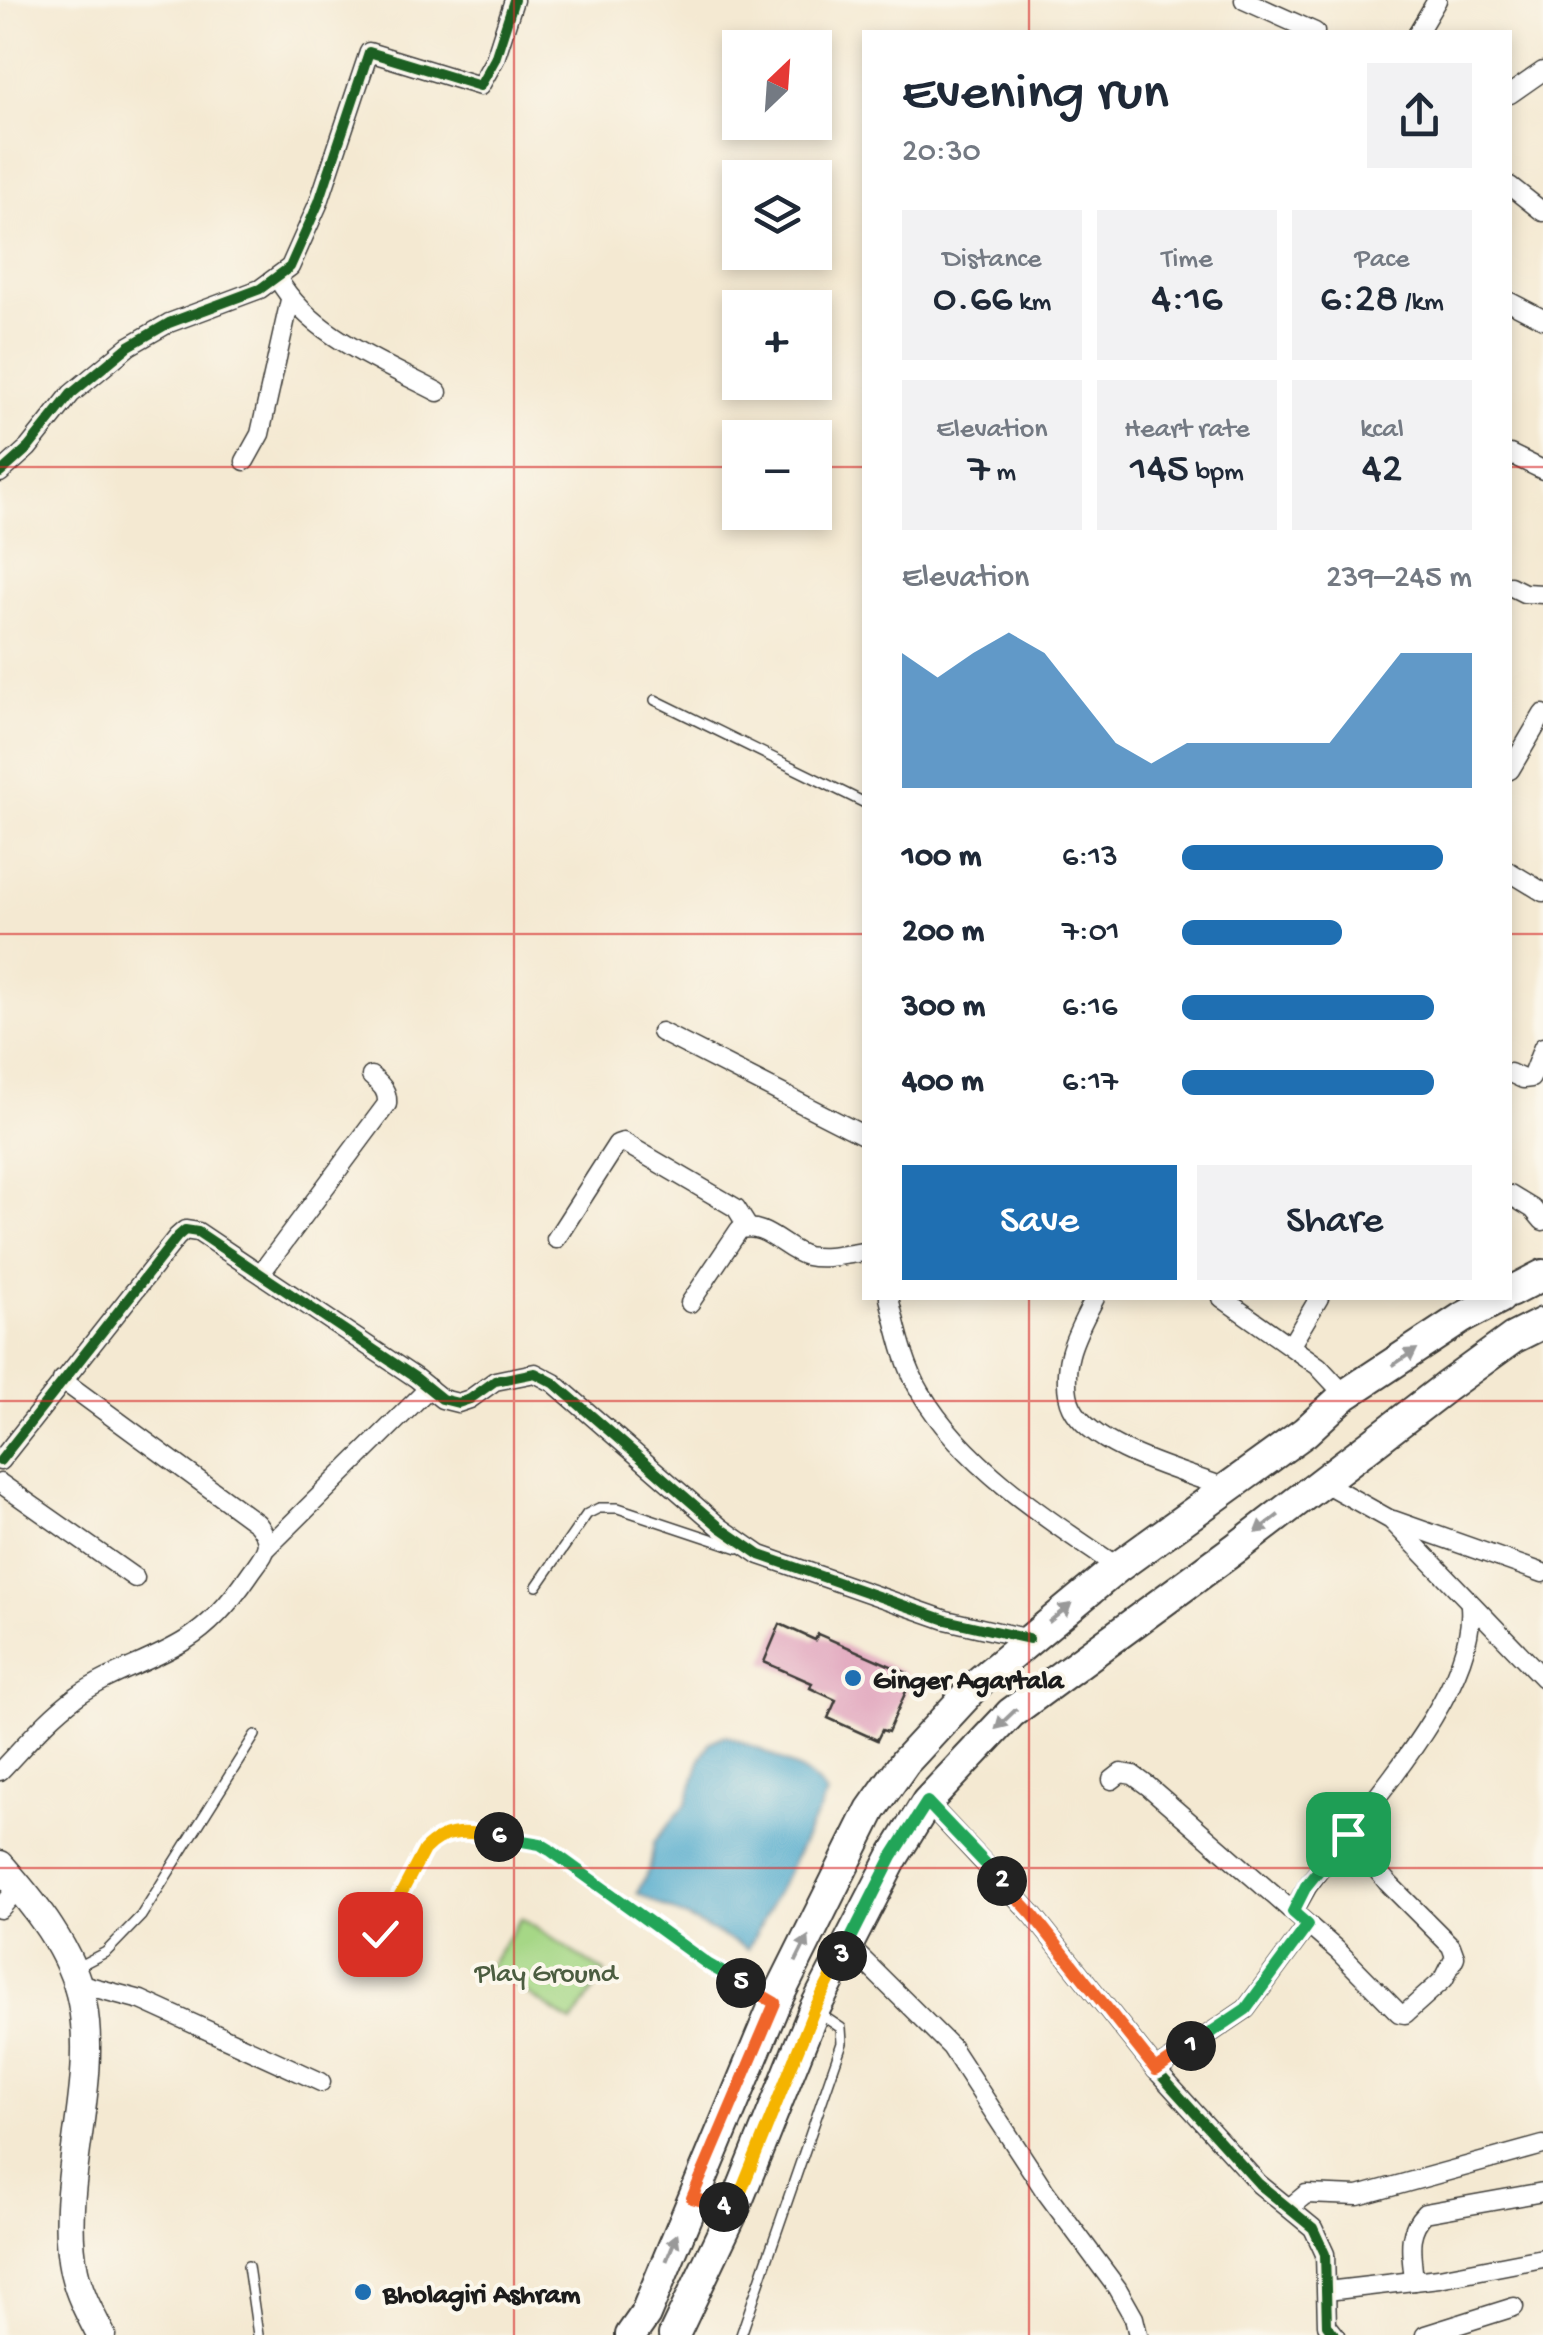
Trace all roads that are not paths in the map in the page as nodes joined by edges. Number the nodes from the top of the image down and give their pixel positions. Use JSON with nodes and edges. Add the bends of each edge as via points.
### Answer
{"nodes":[{"id":1,"x":514,"y":0,"type":"edge"},
{"id":2,"x":1437,"y":0,"type":"edge"},
{"id":3,"x":1252,"y":2,"type":"edge"},
{"id":4,"x":1311,"y":30,"type":"edge"},
{"id":5,"x":1419,"y":30,"type":"edge"},
{"id":6,"x":1543,"y":72,"type":"edge"},
{"id":7,"x":1512,"y":93,"type":"edge"},
{"id":8,"x":1512,"y":188,"type":"edge"},
{"id":9,"x":1543,"y":212,"type":"edge"},
{"id":10,"x":278,"y":279,"type":"junction"},
{"id":11,"x":290,"y":300,"type":"junction"},
{"id":12,"x":1512,"y":303,"type":"edge"},
{"id":13,"x":1543,"y":318,"type":"edge"},
{"id":14,"x":438,"y":392,"type":"dead end"},
{"id":15,"x":1512,"y":455,"type":"edge"},
{"id":16,"x":245,"y":461,"type":"dead end"},
{"id":17,"x":1543,"y":470,"type":"edge"},
{"id":18,"x":0,"y":473,"type":"edge"},
{"id":19,"x":1512,"y":587,"type":"edge"},
{"id":20,"x":1543,"y":594,"type":"edge"},
{"id":21,"x":655,"y":700,"type":"dead end"},
{"id":22,"x":1543,"y":714,"type":"edge"},
{"id":23,"x":1512,"y":767,"type":"edge"},
{"id":24,"x":862,"y":801,"type":"edge"},
{"id":25,"x":1512,"y":873,"type":"edge"},
{"id":26,"x":1543,"y":892,"type":"edge"},
{"id":27,"x":661,"y":1032,"type":"dead end"},
{"id":28,"x":1543,"y":1047,"type":"edge"},
{"id":29,"x":1512,"y":1074,"type":"edge"},
{"id":30,"x":370,"y":1076,"type":"dead end"},
{"id":31,"x":862,"y":1134,"type":"edge"},
{"id":32,"x":1512,"y":1196,"type":"edge"},
{"id":33,"x":1543,"y":1221,"type":"edge"},
{"id":34,"x":748,"y":1227,"type":"junction"},
{"id":35,"x":556,"y":1239,"type":"dead end"},
{"id":36,"x":862,"y":1252,"type":"edge"},
{"id":37,"x":261,"y":1272,"type":"junction"},
{"id":38,"x":1543,"y":1275,"type":"edge"},
{"id":39,"x":1512,"y":1291,"type":"edge"},
{"id":40,"x":890,"y":1300,"type":"edge"},
{"id":41,"x":1094,"y":1300,"type":"edge"},
{"id":42,"x":1225,"y":1300,"type":"edge"},
{"id":43,"x":1318,"y":1300,"type":"edge"},
{"id":44,"x":1496,"y":1300,"type":"edge"},
{"id":45,"x":690,"y":1303,"type":"dead end"},
{"id":46,"x":1543,"y":1323,"type":"edge"},
{"id":47,"x":1291,"y":1345,"type":"junction"},
{"id":48,"x":62,"y":1380,"type":"junction"},
{"id":49,"x":429,"y":1388,"type":"junction"},
{"id":50,"x":1346,"y":1396,"type":"junction"},
{"id":51,"x":0,"y":1462,"type":"edge"},
{"id":52,"x":1322,"y":1481,"type":"junction"},
{"id":53,"x":0,"y":1482,"type":"edge"},
{"id":54,"x":1226,"y":1488,"type":"junction"},
{"id":55,"x":1391,"y":1520,"type":"junction"},
{"id":56,"x":268,"y":1547,"type":"junction"},
{"id":57,"x":760,"y":1554,"type":"junction"},
{"id":58,"x":1118,"y":1567,"type":"junction"},
{"id":59,"x":1543,"y":1573,"type":"edge"},
{"id":60,"x":135,"y":1578,"type":"dead end"},
{"id":61,"x":537,"y":1586,"type":"dead end"},
{"id":62,"x":1470,"y":1606,"type":"junction"},
{"id":63,"x":1028,"y":1638,"type":"junction"},
{"id":64,"x":1543,"y":1678,"type":"edge"},
{"id":65,"x":255,"y":1735,"type":"dead end"},
{"id":66,"x":0,"y":1772,"type":"edge"},
{"id":67,"x":1112,"y":1780,"type":"dead end"},
{"id":68,"x":927,"y":1802,"type":"junction"},
{"id":69,"x":1348,"y":1834,"type":"junction"},
{"id":70,"x":0,"y":1865,"type":"edge"},
{"id":71,"x":19,"y":1887,"type":"junction"},
{"id":72,"x":0,"y":1909,"type":"edge"},
{"id":73,"x":1300,"y":1918,"type":"junction"},
{"id":74,"x":380,"y":1934,"type":"dead end"},
{"id":75,"x":848,"y":1945,"type":"junction"},
{"id":76,"x":74,"y":1976,"type":"junction"},
{"id":77,"x":775,"y":2003,"type":"junction"},
{"id":78,"x":814,"y":2010,"type":"junction"},
{"id":79,"x":1156,"y":2070,"type":"junction"},
{"id":80,"x":321,"y":2082,"type":"dead end"},
{"id":81,"x":1543,"y":2145,"type":"edge"},
{"id":82,"x":1543,"y":2192,"type":"edge"},
{"id":83,"x":692,"y":2198,"type":"junction"},
{"id":84,"x":1288,"y":2208,"type":"junction"},
{"id":85,"x":734,"y":2209,"type":"junction"},
{"id":86,"x":1543,"y":2258,"type":"edge"},
{"id":87,"x":248,"y":2266,"type":"dead end"},
{"id":88,"x":1414,"y":2281,"type":"junction"},
{"id":89,"x":1327,"y":2291,"type":"junction"},
{"id":90,"x":1514,"y":2308,"type":"dead end"},
{"id":91,"x":101,"y":2335,"type":"edge"},
{"id":92,"x":258,"y":2335,"type":"edge"},
{"id":93,"x":631,"y":2335,"type":"edge"},
{"id":94,"x":674,"y":2335,"type":"edge"},
{"id":95,"x":741,"y":2335,"type":"edge"},
{"id":96,"x":1138,"y":2335,"type":"edge"},
{"id":97,"x":1336,"y":2335,"type":"edge"},
{"id":98,"x":1425,"y":2335,"type":"edge"}],
"edges":[{"from":1,"to":10,"type":"street","via":[[480,86],[368,54],[319,202]]},
{"from":2,"to":5,"type":"street"},
{"from":3,"to":4,"type":"street"},
{"from":6,"to":7,"type":"street"},
{"from":8,"to":9,"type":"street"},
{"from":10,"to":11,"type":"street"},
{"from":10,"to":18,"type":"street","via":[[129,346],[71,394]]},
{"from":11,"to":14,"type":"street","via":[[352,346]]},
{"from":11,"to":16,"type":"street","via":[[260,434]]},
{"from":12,"to":13,"type":"street"},
{"from":15,"to":17,"type":"street"},
{"from":19,"to":20,"type":"street"},
{"from":21,"to":24,"type":"lane"},
{"from":22,"to":23,"type":"street"},
{"from":25,"to":26,"type":"street"},
{"from":27,"to":31,"type":"street"},
{"from":28,"to":29,"type":"street","via":[[1530,1078]]},
{"from":30,"to":37,"type":"street","via":[[388,1095],[387,1104]]},
{"from":32,"to":33,"type":"street"},
{"from":34,"to":35,"type":"street","via":[[736,1208],[623,1142]]},
{"from":34,"to":36,"type":"street","via":[[809,1257]]},
{"from":34,"to":45,"type":"street","via":[[739,1230]]},
{"from":37,"to":48,"type":"street","via":[[210,1238],[185,1230]]},
{"from":37,"to":49,"type":"street"},
{"from":38,"to":39,"type":"main road"},
{"from":40,"to":58,"type":"street","via":[[918,1390],[942,1424],[1031,1506]]},
{"from":41,"to":54,"type":"street","via":[[1070,1353],[1072,1407],[1114,1443]]},
{"from":42,"to":47,"type":"street"},
{"from":43,"to":47,"type":"street"},
{"from":50,"to":44,"type":"main road","one_way":true},
{"from":46,"to":52,"type":"main road","via":[[1513,1338]]},
{"from":47,"to":50,"type":"street"},
{"from":48,"to":51,"type":"street"},
{"from":48,"to":56,"type":"street","via":[[256,1522]]},
{"from":49,"to":56,"type":"street"},
{"from":49,"to":57,"type":"street","via":[[458,1402],[495,1381],[536,1373],[554,1382],[721,1528]]},
{"from":50,"to":54,"type":"main road"},
{"from":52,"to":55,"type":"street"},
{"from":52,"to":68,"type":"main road","one_way":true,"via":[[1011,1713]]},
{"from":53,"to":60,"type":"street"},
{"from":54,"to":58,"type":"main road"},
{"from":55,"to":59,"type":"street"},
{"from":55,"to":62,"type":"street"},
{"from":56,"to":66,"type":"street","via":[[230,1602],[204,1626],[74,1698]]},
{"from":57,"to":61,"type":"lane","via":[[618,1508],[599,1508],[587,1514]]},
{"from":57,"to":63,"type":"street","via":[[946,1620]]},
{"from":63,"to":58,"type":"main road","one_way":true},
{"from":62,"to":64,"type":"street"},
{"from":62,"to":69,"type":"street","via":[[1464,1650],[1440,1706]]},
{"from":77,"to":63,"type":"main road","one_way":true,"via":[[870,1810],[941,1721]]},
{"from":65,"to":76,"type":"lane","via":[[141,1916]]},
{"from":67,"to":73,"type":"street","via":[[1133,1775]]},
{"from":68,"to":75,"type":"main road"},
{"from":68,"to":79,"type":"street","via":[[1033,1915]]},
{"from":69,"to":73,"type":"street","via":[[1306,1886]]},
{"from":69,"to":73,"type":"street","via":[[1451,1946],[1452,1965],[1403,2014]]},
{"from":70,"to":71,"type":"street"},
{"from":71,"to":72,"type":"street"},
{"from":71,"to":76,"type":"street"},
{"from":73,"to":79,"type":"street","via":[[1246,2009]]},
{"from":74,"to":77,"type":"lane","via":[[433,1840],[485,1834],[540,1844],[709,1965]]},
{"from":75,"to":78,"type":"main road"},
{"from":75,"to":96,"type":"street","via":[[951,2047],[1117,2288]]},
{"from":76,"to":80,"type":"street"},
{"from":76,"to":91,"type":"street","via":[[87,2038],[70,2236],[84,2302]]},
{"from":77,"to":83,"type":"main road"},
{"from":78,"to":85,"type":"main road"},
{"from":78,"to":95,"type":"lane","via":[[842,2028],[842,2043]]},
{"from":79,"to":84,"type":"street","via":[[1258,2184]]},
{"from":81,"to":84,"type":"street","via":[[1358,2196],[1306,2194]]},
{"from":82,"to":88,"type":"street","via":[[1425,2212],[1410,2237]]},
{"from":83,"to":85,"type":"main road"},
{"from":93,"to":83,"type":"main road","one_way":true,"via":[[645,2316]]},
{"from":84,"to":89,"type":"street","via":[[1319,2241]]},
{"from":85,"to":94,"type":"main road"},
{"from":86,"to":88,"type":"street"},
{"from":87,"to":92,"type":"lane"},
{"from":88,"to":89,"type":"street"},
{"from":89,"to":97,"type":"street","via":[[1328,2325]]},
{"from":90,"to":98,"type":"street"}]}
